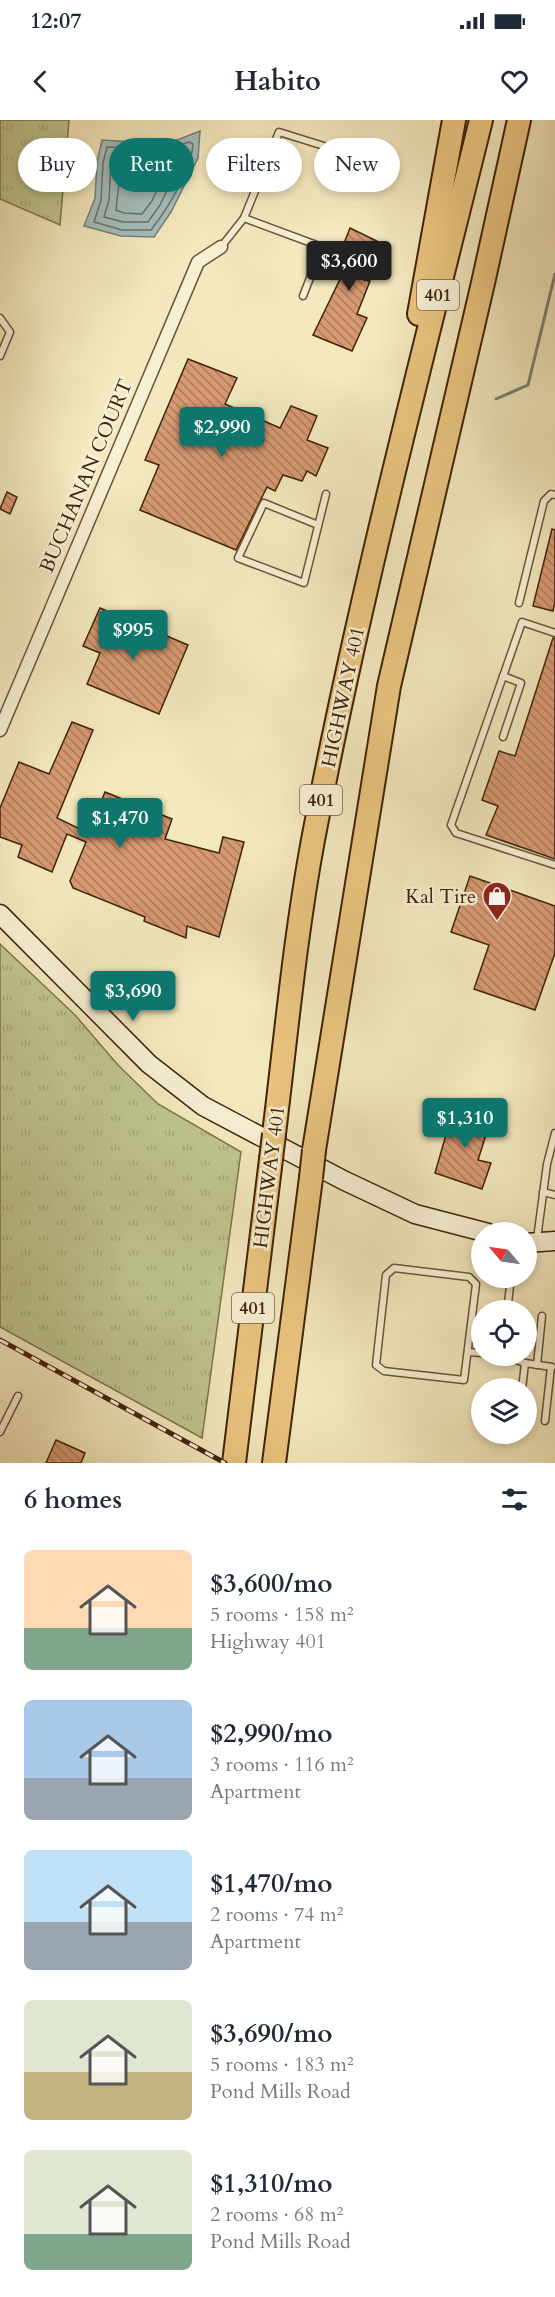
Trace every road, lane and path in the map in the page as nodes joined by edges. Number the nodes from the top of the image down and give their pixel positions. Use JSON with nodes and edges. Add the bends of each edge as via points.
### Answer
{"nodes":[{"id":1,"x":454,"y":120,"type":"edge"},
{"id":2,"x":481,"y":120,"type":"edge"},
{"id":3,"x":519,"y":120,"type":"edge"},
{"id":4,"x":534,"y":120,"type":"edge"},
{"id":5,"x":314,"y":143,"type":"edge"},
{"id":6,"x":244,"y":218,"type":"junction"},
{"id":7,"x":221,"y":247,"type":"joint"},
{"id":8,"x":483,"y":283,"type":"junction"},
{"id":9,"x":303,"y":296,"type":"dead end"},
{"id":10,"x":0,"y":318,"type":"edge"},
{"id":11,"x":0,"y":356,"type":"edge"},
{"id":12,"x":394,"y":469,"type":"junction"},
{"id":13,"x":326,"y":494,"type":"dead end"},
{"id":14,"x":555,"y":495,"type":"edge"},
{"id":15,"x":318,"y":525,"type":"junction"},
{"id":16,"x":519,"y":603,"type":"dead end"},
{"id":17,"x":555,"y":633,"type":"edge"},
{"id":18,"x":503,"y":676,"type":"junction"},
{"id":19,"x":0,"y":730,"type":"edge"},
{"id":20,"x":503,"y":737,"type":"dead end"},
{"id":21,"x":555,"y":865,"type":"edge"},
{"id":22,"x":0,"y":914,"type":"edge"},
{"id":23,"x":555,"y":1133,"type":"edge"},
{"id":24,"x":543,"y":1192,"type":"junction"},
{"id":25,"x":555,"y":1195,"type":"edge"},
{"id":26,"x":471,"y":1228,"type":"edge"},
{"id":27,"x":540,"y":1242,"type":"edge"},
{"id":28,"x":542,"y":1316,"type":"dead end"},
{"id":29,"x":468,"y":1352,"type":"junction"},
{"id":30,"x":471,"y":1352,"type":"edge"},
{"id":31,"x":537,"y":1365,"type":"joint"},
{"id":32,"x":553,"y":1367,"type":"edge"},
{"id":33,"x":18,"y":1396,"type":"dead end"},
{"id":34,"x":545,"y":1421,"type":"dead end"},
{"id":35,"x":0,"y":1432,"type":"edge"},
{"id":36,"x":234,"y":1460,"type":"edge"},
{"id":37,"x":274,"y":1463,"type":"edge"}],
"edges":[{"from":1,"to":12,"type":"highway"},
{"from":2,"to":12,"type":"highway","name":"HIGHWAY 401","number":"401"},
{"from":3,"to":8,"type":"highway","name":"HIGHWAY 401","number":"401"},
{"from":4,"to":8,"type":"highway"},
{"from":5,"to":6,"type":"lane","via":[[279,132]]},
{"from":6,"to":7,"type":"lane"},
{"from":6,"to":9,"type":"lane","via":[[322,248]]},
{"from":7,"to":19,"type":"street","name":"BUCHANAN COURT","via":[[198,262]]},
{"from":8,"to":37,"type":"highway","name":"HIGHWAY 401","number":"401","bridge":true,"via":[[388,686],[314,1150]]},
{"from":10,"to":11,"type":"lane","via":[[10,332]]},
{"from":12,"to":36,"type":"highway","name":"HIGHWAY 401","number":"401","bridge":true,"via":[[313,843]]},
{"from":13,"to":15,"type":"lane"},
{"from":14,"to":16,"type":"lane","via":[[550,494],[544,501]]},
{"from":15,"to":15,"type":"lane","via":[[264,503],[238,558],[304,583]]},
{"from":17,"to":18,"type":"lane","via":[[522,622]]},
{"from":18,"to":20,"type":"lane","via":[[521,683]]},
{"from":18,"to":21,"type":"lane","via":[[452,825],[456,833]]},
{"from":22,"to":26,"type":"main road","via":[[149,1064],[202,1106],[415,1214]]},
{"from":23,"to":24,"type":"lane"},
{"from":24,"to":25,"type":"lane"},
{"from":24,"to":27,"type":"lane"},
{"from":28,"to":31,"type":"lane"},
{"from":29,"to":29,"type":"lane","via":[[464,1380],[384,1371],[376,1365],[386,1275],[394,1268],[469,1277],[476,1284]]},
{"from":29,"to":30,"type":"lane"},
{"from":31,"to":32,"type":"lane"},
{"from":32,"to":34,"type":"lane"},
{"from":33,"to":35,"type":"lane"}]}
